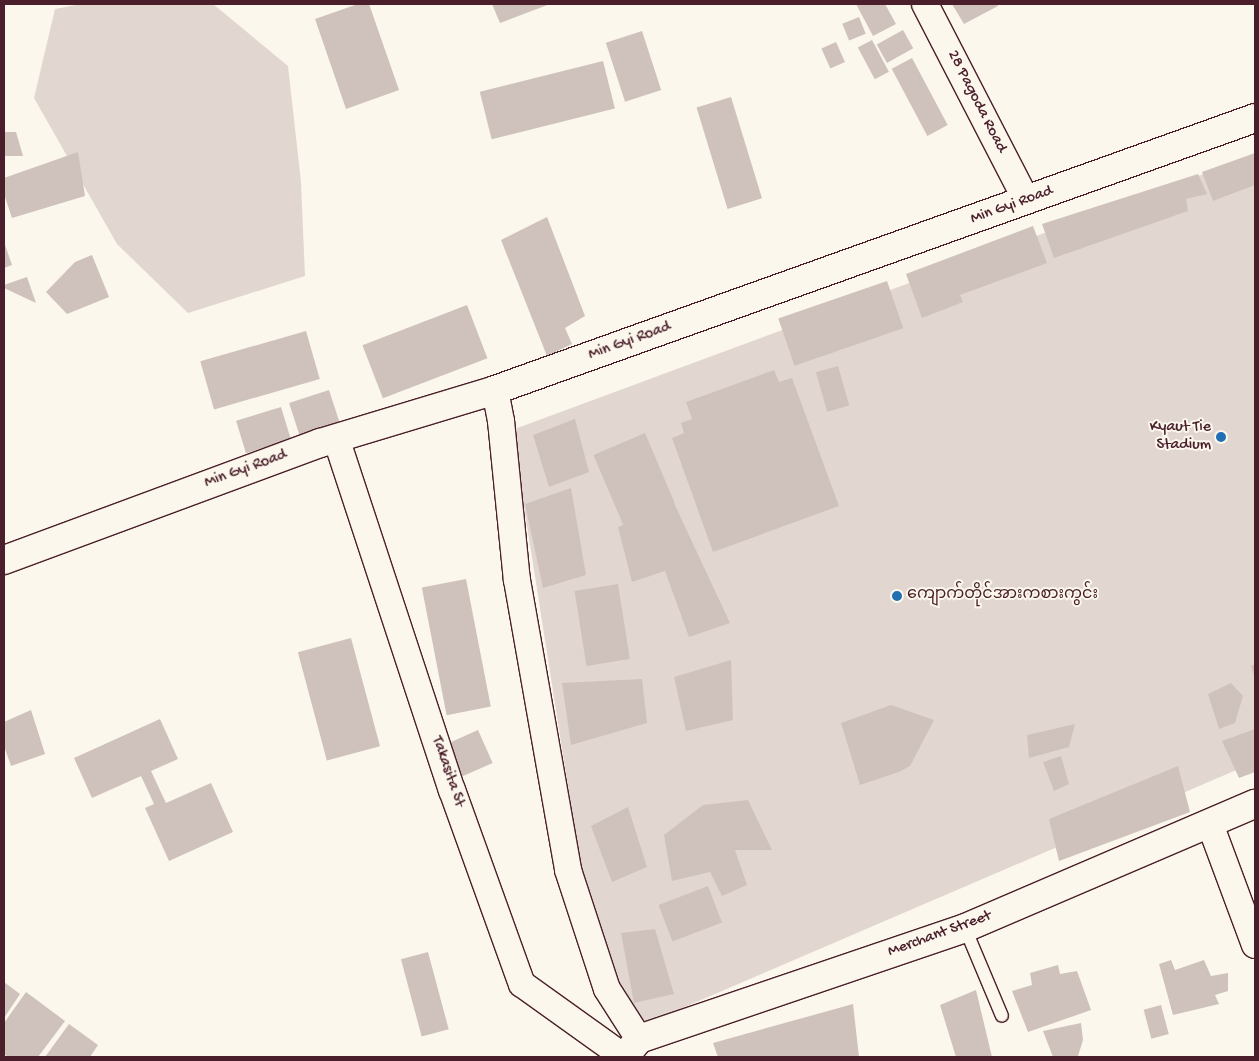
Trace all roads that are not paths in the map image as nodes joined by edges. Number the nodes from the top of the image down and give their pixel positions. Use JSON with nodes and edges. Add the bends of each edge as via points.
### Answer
{"nodes":[{"id":1,"x":925,"y":4,"type":"edge"},
{"id":2,"x":1255,"y":118,"type":"edge"},
{"id":3,"x":1026,"y":200,"type":"junction"},
{"id":4,"x":495,"y":390,"type":"junction"},
{"id":5,"x":336,"y":438,"type":"junction"},
{"id":6,"x":4,"y":560,"type":"edge"},
{"id":7,"x":1255,"y":804,"type":"edge"},
{"id":8,"x":1210,"y":824,"type":"junction"},
{"id":9,"x":965,"y":928,"type":"junction"},
{"id":10,"x":1255,"y":945,"type":"edge"},
{"id":11,"x":1002,"y":1016,"type":"dead end"},
{"id":12,"x":632,"y":1048,"type":"edge"}],
"edges":[{"from":1,"to":3,"type":"street","name":"28 Pagoda Road"},
{"from":2,"to":3,"type":"main road","name":"Min Gyi Road"},
{"from":3,"to":4,"type":"main road","name":"Min Gyi Road"},
{"from":4,"to":5,"type":"main road","name":"Min Gyi Road"},
{"from":4,"to":12,"type":"street","via":[[517,580],[568,870],[607,989]]},
{"from":5,"to":6,"type":"main road","name":"Min Gyi Road"},
{"from":5,"to":12,"type":"street","name":"Takasita St","via":[[452,790],[522,984]]},
{"from":7,"to":8,"type":"main road","name":"Merchant Street"},
{"from":8,"to":9,"type":"main road","name":"Merchant Street"},
{"from":8,"to":10,"type":"street"},
{"from":9,"to":11,"type":"lane"},
{"from":9,"to":12,"type":"main road","name":"Merchant Street"}]}
